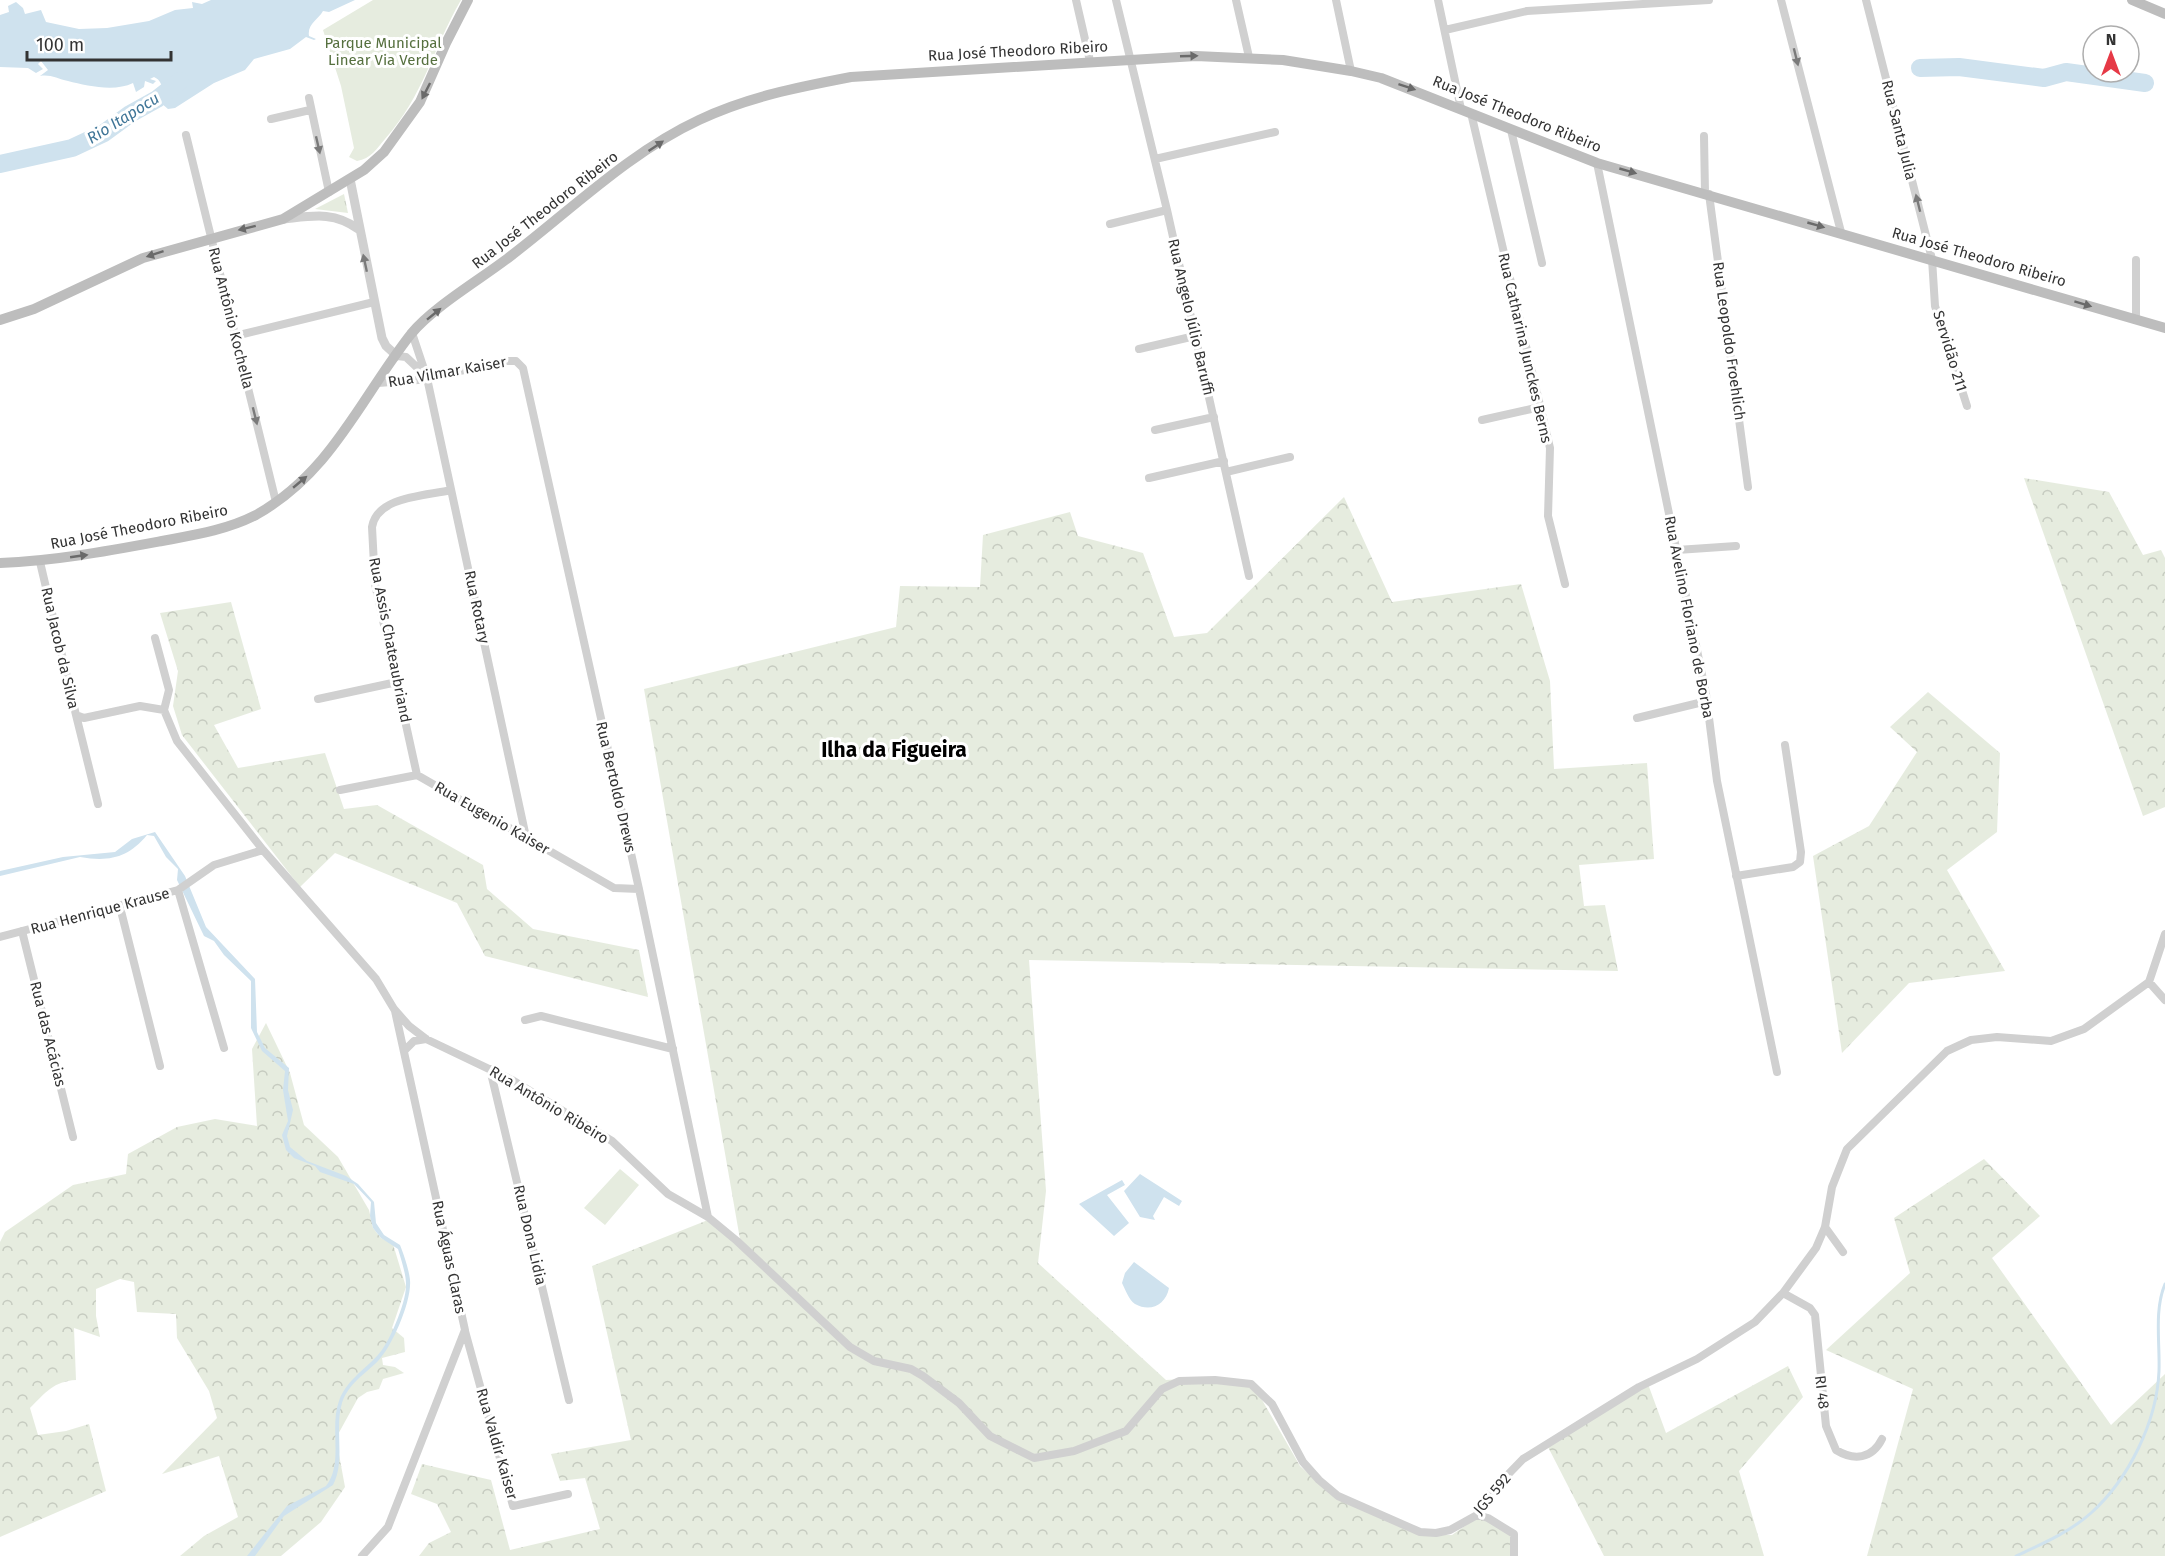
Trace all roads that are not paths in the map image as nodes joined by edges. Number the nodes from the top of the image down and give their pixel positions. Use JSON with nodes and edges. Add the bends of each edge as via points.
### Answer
{"nodes":[{"id":1,"x":468,"y":0,"type":"edge"},
{"id":2,"x":1076,"y":0,"type":"edge"},
{"id":3,"x":1116,"y":0,"type":"edge"},
{"id":4,"x":1236,"y":0,"type":"edge"},
{"id":5,"x":1336,"y":0,"type":"edge"},
{"id":6,"x":1438,"y":0,"type":"edge"},
{"id":7,"x":1709,"y":0,"type":"edge"},
{"id":8,"x":1781,"y":0,"type":"edge"},
{"id":9,"x":1866,"y":0,"type":"edge"},
{"id":10,"x":2132,"y":0,"type":"edge"},
{"id":11,"x":2165,"y":14,"type":"edge"},
{"id":12,"x":1445,"y":30,"type":"junction"},
{"id":13,"x":1249,"y":57,"type":"junction"},
{"id":14,"x":1131,"y":59,"type":"junction"},
{"id":15,"x":1090,"y":61,"type":"junction"},
{"id":16,"x":1351,"y":70,"type":"junction"},
{"id":17,"x":309,"y":98,"type":"dead end"},
{"id":18,"x":309,"y":110,"type":"junction"},
{"id":19,"x":1466,"y":111,"type":"junction"},
{"id":20,"x":271,"y":119,"type":"dead end"},
{"id":21,"x":1511,"y":130,"type":"junction"},
{"id":22,"x":1275,"y":132,"type":"dead end"},
{"id":23,"x":186,"y":135,"type":"dead end"},
{"id":24,"x":1704,"y":136,"type":"dead end"},
{"id":25,"x":1155,"y":159,"type":"junction"},
{"id":26,"x":1597,"y":163,"type":"junction"},
{"id":27,"x":350,"y":179,"type":"junction"},
{"id":28,"x":329,"y":192,"type":"junction"},
{"id":29,"x":1707,"y":194,"type":"junction"},
{"id":30,"x":1167,"y":210,"type":"junction"},
{"id":31,"x":283,"y":219,"type":"junction"},
{"id":32,"x":1110,"y":224,"type":"dead end"},
{"id":33,"x":358,"y":229,"type":"junction"},
{"id":34,"x":1841,"y":232,"type":"junction"},
{"id":35,"x":211,"y":237,"type":"junction"},
{"id":36,"x":1932,"y":259,"type":"junction"},
{"id":37,"x":2136,"y":260,"type":"dead end"},
{"id":38,"x":1542,"y":263,"type":"dead end"},
{"id":39,"x":374,"y":302,"type":"junction"},
{"id":40,"x":2136,"y":319,"type":"junction"},
{"id":41,"x":0,"y":320,"type":"edge"},
{"id":42,"x":2165,"y":328,"type":"edge"},
{"id":43,"x":412,"y":333,"type":"junction"},
{"id":44,"x":235,"y":336,"type":"junction"},
{"id":45,"x":1196,"y":336,"type":"junction"},
{"id":46,"x":1139,"y":349,"type":"dead end"},
{"id":47,"x":397,"y":356,"type":"junction"},
{"id":48,"x":516,"y":361,"type":"joint"},
{"id":49,"x":427,"y":378,"type":"junction"},
{"id":50,"x":378,"y":383,"type":"junction"},
{"id":51,"x":1967,"y":406,"type":"dead end"},
{"id":52,"x":1540,"y":407,"type":"junction"},
{"id":53,"x":1214,"y":417,"type":"junction"},
{"id":54,"x":1482,"y":420,"type":"dead end"},
{"id":55,"x":1155,"y":430,"type":"dead end"},
{"id":56,"x":1290,"y":457,"type":"dead end"},
{"id":57,"x":1224,"y":461,"type":"junction"},
{"id":58,"x":1226,"y":472,"type":"junction"},
{"id":59,"x":1149,"y":478,"type":"dead end"},
{"id":60,"x":1748,"y":488,"type":"dead end"},
{"id":61,"x":451,"y":490,"type":"junction"},
{"id":62,"x":276,"y":502,"type":"junction"},
{"id":63,"x":1736,"y":546,"type":"dead end"},
{"id":64,"x":1677,"y":550,"type":"junction"},
{"id":65,"x":40,"y":562,"type":"junction"},
{"id":66,"x":0,"y":563,"type":"edge"},
{"id":67,"x":1249,"y":576,"type":"dead end"},
{"id":68,"x":1565,"y":584,"type":"dead end"},
{"id":69,"x":155,"y":638,"type":"dead end"},
{"id":70,"x":397,"y":682,"type":"junction"},
{"id":71,"x":318,"y":699,"type":"dead end"},
{"id":72,"x":1707,"y":701,"type":"junction"},
{"id":73,"x":164,"y":710,"type":"junction"},
{"id":74,"x":76,"y":716,"type":"junction"},
{"id":75,"x":1637,"y":718,"type":"dead end"},
{"id":76,"x":1785,"y":745,"type":"dead end"},
{"id":77,"x":417,"y":775,"type":"junction"},
{"id":78,"x":340,"y":790,"type":"dead end"},
{"id":79,"x":98,"y":804,"type":"dead end"},
{"id":80,"x":526,"y":837,"type":"junction"},
{"id":81,"x":263,"y":850,"type":"junction"},
{"id":82,"x":1736,"y":876,"type":"junction"},
{"id":83,"x":639,"y":889,"type":"junction"},
{"id":84,"x":178,"y":890,"type":"junction"},
{"id":85,"x":120,"y":907,"type":"junction"},
{"id":86,"x":22,"y":931,"type":"junction"},
{"id":87,"x":2165,"y":934,"type":"edge"},
{"id":88,"x":0,"y":937,"type":"edge"},
{"id":89,"x":2149,"y":982,"type":"junction"},
{"id":90,"x":2165,"y":1000,"type":"edge"},
{"id":91,"x":394,"y":1009,"type":"junction"},
{"id":92,"x":525,"y":1020,"type":"dead end"},
{"id":93,"x":426,"y":1039,"type":"junction"},
{"id":94,"x":224,"y":1048,"type":"dead end"},
{"id":95,"x":673,"y":1050,"type":"junction"},
{"id":96,"x":404,"y":1051,"type":"junction"},
{"id":97,"x":160,"y":1066,"type":"dead end"},
{"id":98,"x":490,"y":1069,"type":"junction"},
{"id":99,"x":1777,"y":1072,"type":"dead end"},
{"id":100,"x":73,"y":1137,"type":"dead end"},
{"id":101,"x":708,"y":1217,"type":"junction"},
{"id":102,"x":1825,"y":1227,"type":"junction"},
{"id":103,"x":1843,"y":1252,"type":"dead end"},
{"id":104,"x":1782,"y":1293,"type":"junction"},
{"id":105,"x":465,"y":1330,"type":"junction"},
{"id":106,"x":1152,"y":1398,"type":"joint"},
{"id":107,"x":569,"y":1400,"type":"dead end"},
{"id":108,"x":1882,"y":1439,"type":"dead end"},
{"id":109,"x":568,"y":1494,"type":"dead end"},
{"id":110,"x":1477,"y":1515,"type":"junction"},
{"id":111,"x":362,"y":1556,"type":"edge"},
{"id":112,"x":1514,"y":1556,"type":"edge"}],
"edges":[{"from":1,"to":27,"type":"main road","one_way":true,"via":[[428,87],[404,127],[384,152]]},
{"from":2,"to":15,"type":"street"},
{"from":3,"to":14,"type":"street","name":"Rua Angelo Júlio Baruffi"},
{"from":4,"to":13,"type":"street"},
{"from":5,"to":16,"type":"street"},
{"from":6,"to":12,"type":"street","name":"Rua Catharina Junckes Berns"},
{"from":7,"to":12,"type":"street","via":[[1527,11]]},
{"from":8,"to":34,"type":"street","one_way":true},
{"from":36,"to":9,"type":"street","name":"Rua Santa Julia","one_way":true},
{"from":10,"to":11,"type":"main road"},
{"from":12,"to":19,"type":"street","name":"Rua Catharina Junckes Berns"},
{"from":14,"to":13,"type":"main road","name":"Rua José Theodoro Ribeiro","one_way":true},
{"from":13,"to":16,"type":"main road","name":"Rua José Theodoro Ribeiro"},
{"from":14,"to":15,"type":"main road","name":"Rua José Theodoro Ribeiro"},
{"from":14,"to":25,"type":"street","name":"Rua Angelo Júlio Baruffi"},
{"from":43,"to":15,"type":"main road","name":"Rua José Theodoro Ribeiro","one_way":true,"via":[[632,162],[697,121],[731,106],[851,77]]},
{"from":16,"to":19,"type":"main road","name":"Rua José Theodoro Ribeiro","one_way":true,"via":[[1417,90]]},
{"from":17,"to":18,"type":"street"},
{"from":18,"to":20,"type":"street"},
{"from":18,"to":28,"type":"street","one_way":true},
{"from":19,"to":21,"type":"main road","name":"Rua José Theodoro Ribeiro"},
{"from":19,"to":52,"type":"street","name":"Rua Catharina Junckes Berns"},
{"from":21,"to":26,"type":"main road","name":"Rua José Theodoro Ribeiro"},
{"from":21,"to":38,"type":"street"},
{"from":22,"to":25,"type":"street"},
{"from":23,"to":35,"type":"street","name":"Rua Antônio Kochella"},
{"from":24,"to":29,"type":"street","name":"Rua Leopoldo Froehlich"},
{"from":25,"to":30,"type":"street","name":"Rua Angelo Júlio Baruffi"},
{"from":26,"to":29,"type":"main road","name":"Rua José Theodoro Ribeiro","one_way":true},
{"from":26,"to":64,"type":"street","name":"Rua Avelino Floriano de Borba"},
{"from":27,"to":28,"type":"main road"},
{"from":27,"to":33,"type":"street"},
{"from":28,"to":31,"type":"main road"},
{"from":29,"to":34,"type":"main road","name":"Rua José Theodoro Ribeiro","one_way":true},
{"from":29,"to":60,"type":"street","name":"Rua Leopoldo Froehlich"},
{"from":30,"to":32,"type":"street"},
{"from":30,"to":45,"type":"street","name":"Rua Angelo Júlio Baruffi"},
{"from":31,"to":33,"type":"street","via":[[330,215]]},
{"from":31,"to":35,"type":"main road","one_way":true},
{"from":39,"to":33,"type":"street","one_way":true},
{"from":34,"to":36,"type":"main road","name":"Rua José Theodoro Ribeiro"},
{"from":35,"to":41,"type":"main road","one_way":true,"via":[[143,258],[34,309]]},
{"from":35,"to":44,"type":"street","name":"Rua Antônio Kochella"},
{"from":36,"to":40,"type":"main road","name":"Rua José Theodoro Ribeiro","one_way":true},
{"from":36,"to":51,"type":"street","name":"Servidão 211","via":[[1935,306]]},
{"from":37,"to":40,"type":"street"},
{"from":39,"to":44,"type":"street"},
{"from":39,"to":47,"type":"street","via":[[382,338]]},
{"from":40,"to":42,"type":"main road","name":"Rua José Theodoro Ribeiro"},
{"from":43,"to":47,"type":"main road","name":"Rua José Theodoro Ribeiro"},
{"from":43,"to":49,"type":"street","name":"Rua Rotary"},
{"from":44,"to":62,"type":"street","name":"Rua Antônio Kochella","one_way":true},
{"from":45,"to":46,"type":"street"},
{"from":45,"to":53,"type":"street","name":"Rua Angelo Júlio Baruffi"},
{"from":47,"to":49,"type":"street","via":[[406,357]]},
{"from":47,"to":50,"type":"main road","name":"Rua José Theodoro Ribeiro"},
{"from":48,"to":49,"type":"street","name":"Rua Vilmar Kaiser"},
{"from":48,"to":83,"type":"street","name":"Rua Bertoldo Drews","via":[[523,368]]},
{"from":49,"to":50,"type":"street","name":"Rua Vilmar Kaiser"},
{"from":49,"to":61,"type":"street","name":"Rua Rotary"},
{"from":62,"to":50,"type":"main road","name":"Rua José Theodoro Ribeiro","one_way":true,"via":[[311,473],[338,443]]},
{"from":52,"to":54,"type":"street"},
{"from":52,"to":68,"type":"street","name":"Rua Catharina Junckes Berns","via":[[1550,448],[1548,516]]},
{"from":53,"to":55,"type":"street"},
{"from":53,"to":57,"type":"street","name":"Rua Angelo Júlio Baruffi"},
{"from":56,"to":58,"type":"street"},
{"from":57,"to":58,"type":"street","name":"Rua Angelo Júlio Baruffi"},
{"from":57,"to":59,"type":"street"},
{"from":58,"to":67,"type":"street","name":"Rua Angelo Júlio Baruffi"},
{"from":61,"to":70,"type":"street","name":"Rua Assis Chateaubriand","via":[[387,505],[373,518],[373,568]]},
{"from":61,"to":80,"type":"street","name":"Rua Rotary"},
{"from":65,"to":62,"type":"main road","name":"Rua José Theodoro Ribeiro","one_way":true,"via":[[232,526]]},
{"from":63,"to":64,"type":"street"},
{"from":64,"to":72,"type":"street","name":"Rua Avelino Floriano de Borba"},
{"from":65,"to":66,"type":"main road","name":"Rua José Theodoro Ribeiro"},
{"from":65,"to":74,"type":"street","name":"Rua Jacob da Silva"},
{"from":69,"to":73,"type":"street","name":"Rua Antônio Ribeiro","via":[[167,681]]},
{"from":70,"to":71,"type":"street"},
{"from":70,"to":77,"type":"street","name":"Rua Assis Chateaubriand"},
{"from":72,"to":75,"type":"street"},
{"from":72,"to":82,"type":"street","name":"Rua Avelino Floriano de Borba","via":[[1713,760]]},
{"from":73,"to":74,"type":"street","name":"Rua Jacob da Silva","via":[[140,706],[84,718]]},
{"from":73,"to":81,"type":"street","name":"Rua Antônio Ribeiro","via":[[177,741]]},
{"from":74,"to":79,"type":"street"},
{"from":76,"to":82,"type":"street","via":[[1800,862],[1793,867]]},
{"from":77,"to":78,"type":"street","name":"Rua Eugenio Kaiser"},
{"from":77,"to":80,"type":"street","name":"Rua Eugenio Kaiser"},
{"from":80,"to":83,"type":"street","name":"Rua Eugenio Kaiser","via":[[614,888]]},
{"from":81,"to":84,"type":"street","name":"Rua Henrique Krause","via":[[214,865]]},
{"from":81,"to":91,"type":"street","name":"Rua Antônio Ribeiro","via":[[376,979]]},
{"from":82,"to":99,"type":"street","name":"Rua Avelino Floriano de Borba"},
{"from":83,"to":95,"type":"street","name":"Rua Bertoldo Drews"},
{"from":84,"to":85,"type":"street","name":"Rua Henrique Krause"},
{"from":84,"to":94,"type":"street"},
{"from":85,"to":86,"type":"street","name":"Rua Henrique Krause"},
{"from":85,"to":97,"type":"street"},
{"from":86,"to":88,"type":"street","name":"Rua Henrique Krause"},
{"from":86,"to":100,"type":"street","name":"Rua das Acácias"},
{"from":87,"to":89,"type":"street"},
{"from":89,"to":90,"type":"street"},
{"from":89,"to":102,"type":"street","name":"JGS 592","via":[[2097,1022],[2069,1035],[2039,1042],[1997,1037],[1971,1040],[1947,1051],[1847,1149],[1832,1187]]},
{"from":91,"to":93,"type":"street","name":"Rua Antônio Ribeiro"},
{"from":91,"to":96,"type":"street","name":"Rua Águas Claras"},
{"from":92,"to":95,"type":"street","via":[[541,1016]]},
{"from":93,"to":96,"type":"street","via":[[414,1041]]},
{"from":93,"to":98,"type":"street","name":"Rua Antônio Ribeiro"},
{"from":95,"to":101,"type":"street","name":"Rua Bertoldo Drews"},
{"from":96,"to":105,"type":"street","name":"Rua Águas Claras"},
{"from":98,"to":101,"type":"street","name":"Rua Antônio Ribeiro","via":[[612,1141],[668,1194]]},
{"from":98,"to":107,"type":"street","name":"Rua Dona Lidia"},
{"from":101,"to":106,"type":"street","name":"Rua Antônio Ribeiro","via":[[850,1347],[874,1361],[922,1376],[958,1403],[990,1436],[1034,1458],[1074,1452],[1126,1431]]},
{"from":102,"to":103,"type":"street"},
{"from":102,"to":104,"type":"street","name":"JGS 592","via":[[1816,1248]]},
{"from":104,"to":108,"type":"street","name":"RI 48","via":[[1804,1304],[1815,1315],[1826,1426],[1836,1450],[1854,1458],[1868,1455]]},
{"from":104,"to":110,"type":"street","name":"JGS 592","via":[[1755,1322],[1697,1359],[1639,1387],[1523,1459],[1492,1491]]},
{"from":105,"to":109,"type":"street","name":"Rua Valdir Kaiser","via":[[513,1506]]},
{"from":105,"to":111,"type":"street","name":"Rua Águas Claras","via":[[388,1527]]},
{"from":106,"to":110,"type":"street","name":"JGS 592","via":[[1179,1381],[1251,1384],[1272,1404],[1303,1462],[1338,1496],[1420,1532],[1450,1530]]},
{"from":110,"to":112,"type":"street","via":[[1514,1534]]}]}
